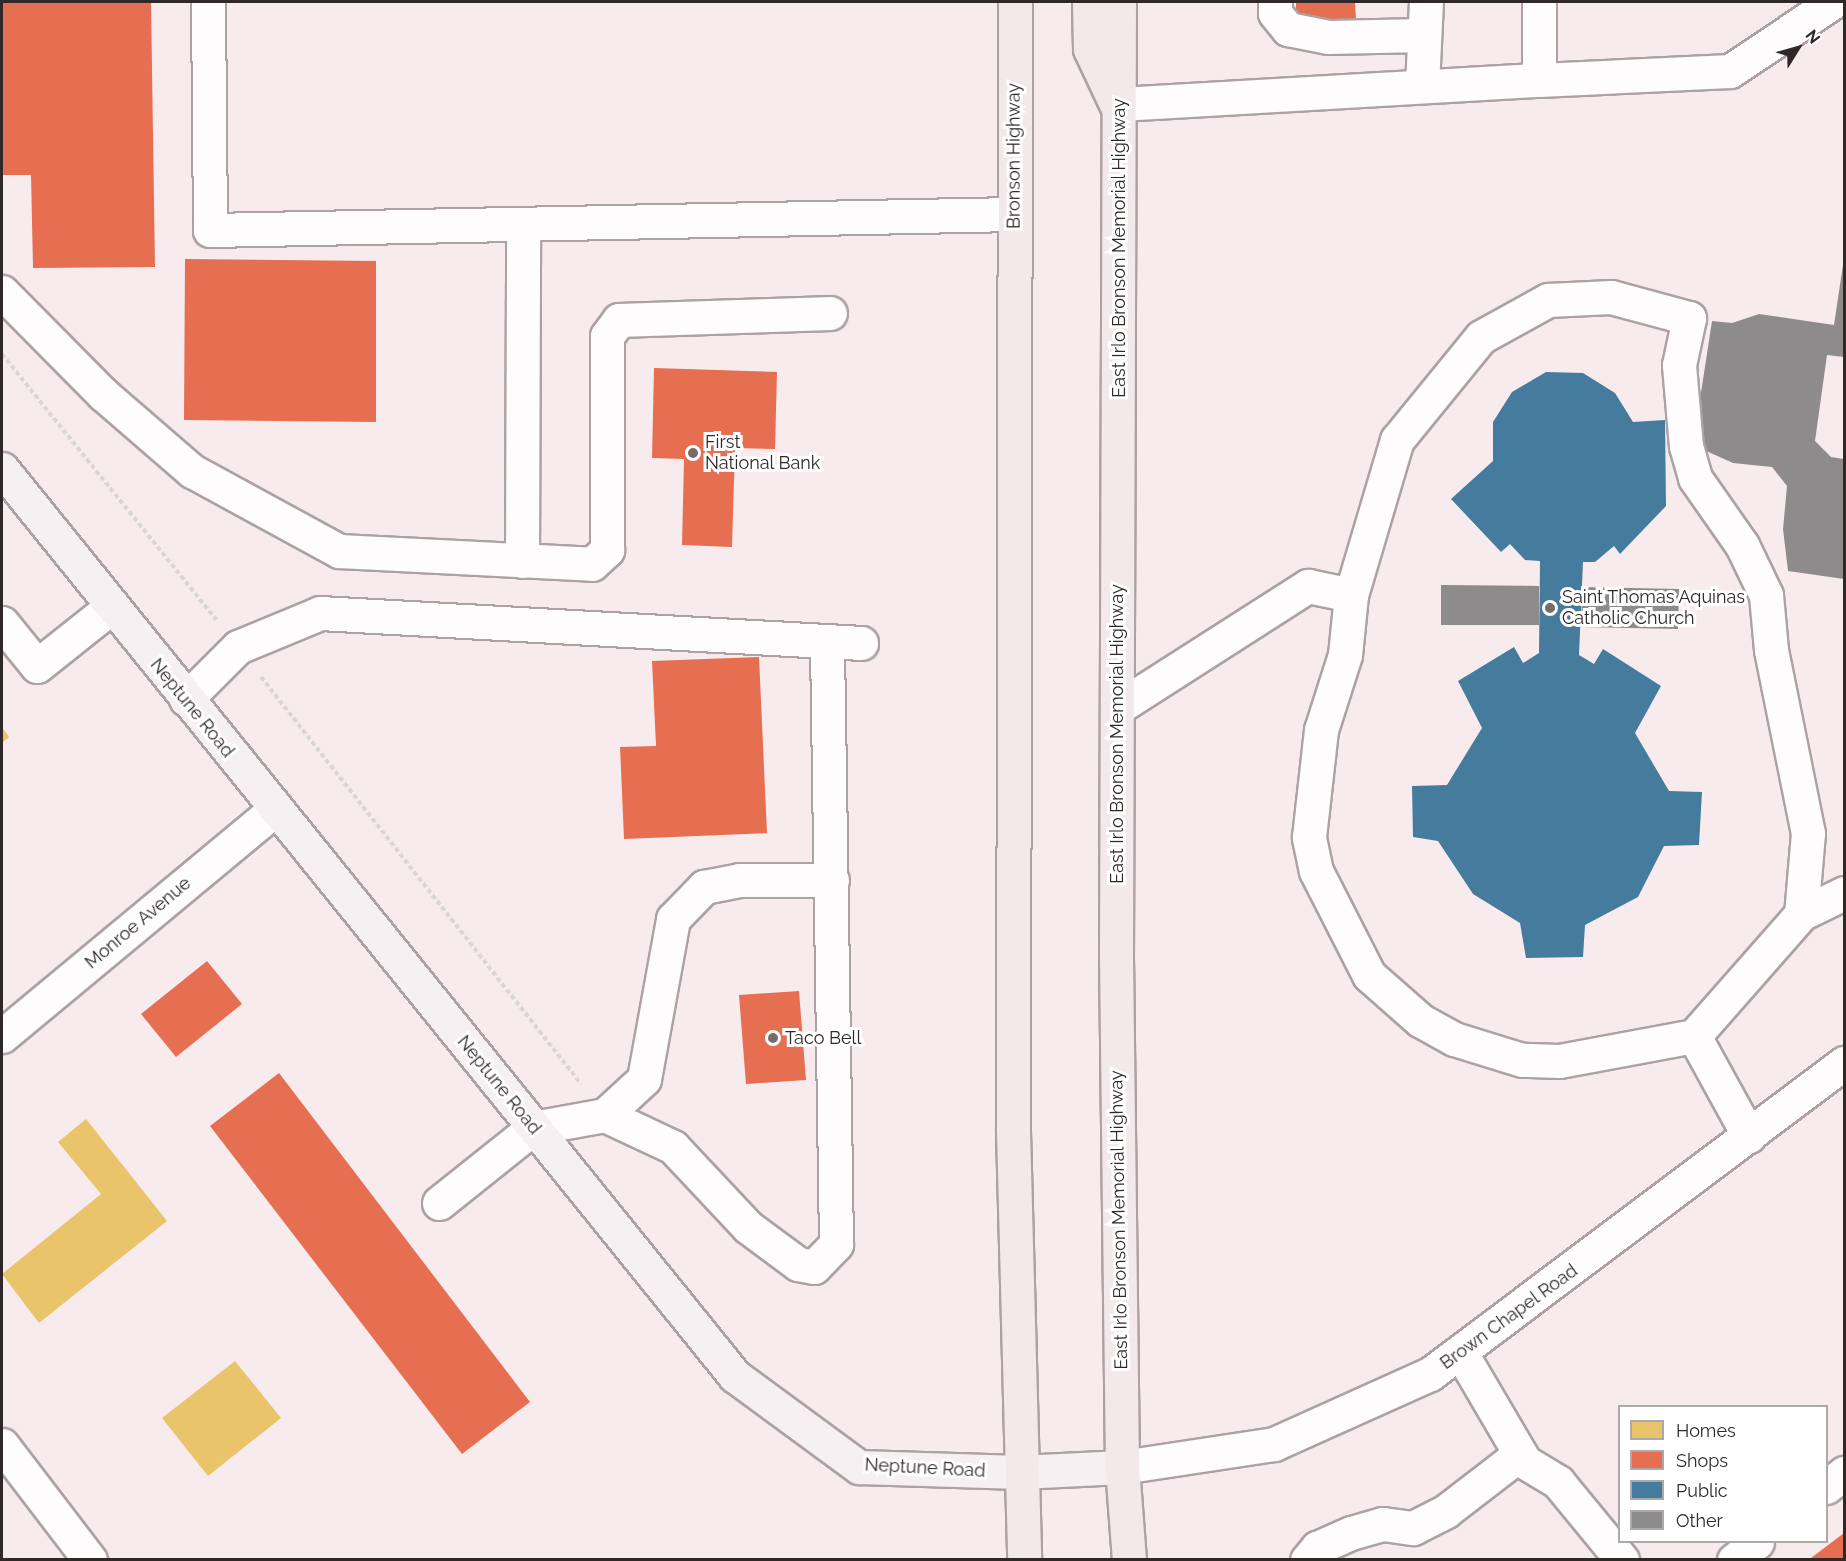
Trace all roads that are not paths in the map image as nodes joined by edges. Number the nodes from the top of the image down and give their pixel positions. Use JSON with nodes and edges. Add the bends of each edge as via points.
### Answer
{"nodes":[{"id":1,"x":208,"y":2,"type":"edge"},
{"id":2,"x":1015,"y":2,"type":"edge"},
{"id":3,"x":1089,"y":2,"type":"edge"},
{"id":4,"x":1119,"y":2,"type":"edge"},
{"id":5,"x":1275,"y":2,"type":"edge"},
{"id":6,"x":1426,"y":2,"type":"edge"},
{"id":7,"x":1539,"y":2,"type":"edge"},
{"id":8,"x":1833,"y":2,"type":"edge"},
{"id":9,"x":1424,"y":35,"type":"junction"},
{"id":10,"x":1539,"y":80,"type":"junction"},
{"id":11,"x":1422,"y":86,"type":"junction"},
{"id":12,"x":1120,"y":109,"type":"junction"},
{"id":13,"x":1014,"y":214,"type":"junction"},
{"id":14,"x":523,"y":224,"type":"junction"},
{"id":15,"x":2,"y":292,"type":"edge"},
{"id":16,"x":830,"y":313,"type":"dead end"},
{"id":17,"x":2,"y":469,"type":"edge"},
{"id":18,"x":522,"y":561,"type":"junction"},
{"id":19,"x":1351,"y":595,"type":"junction"},
{"id":20,"x":110,"y":608,"type":"junction"},
{"id":21,"x":2,"y":623,"type":"edge"},
{"id":22,"x":827,"y":641,"type":"junction"},
{"id":23,"x":861,"y":643,"type":"dead end"},
{"id":24,"x":186,"y":699,"type":"junction"},
{"id":25,"x":1117,"y":708,"type":"junction"},
{"id":26,"x":274,"y":810,"type":"junction"},
{"id":27,"x":832,"y":880,"type":"junction"},
{"id":28,"x":1845,"y":893,"type":"edge"},
{"id":29,"x":1801,"y":914,"type":"junction"},
{"id":30,"x":2,"y":1036,"type":"edge"},
{"id":31,"x":1694,"y":1036,"type":"junction"},
{"id":32,"x":1845,"y":1063,"type":"edge"},
{"id":33,"x":605,"y":1115,"type":"junction"},
{"id":34,"x":533,"y":1128,"type":"junction"},
{"id":35,"x":1749,"y":1136,"type":"junction"},
{"id":36,"x":439,"y":1203,"type":"dead end"},
{"id":37,"x":1461,"y":1353,"type":"junction"},
{"id":38,"x":2,"y":1444,"type":"edge"},
{"id":39,"x":1520,"y":1454,"type":"junction"},
{"id":40,"x":1122,"y":1467,"type":"junction"},
{"id":41,"x":1020,"y":1472,"type":"junction"},
{"id":42,"x":1845,"y":1473,"type":"edge"},
{"id":43,"x":1828,"y":1486,"type":"edge"},
{"id":44,"x":1756,"y":1543,"type":"edge"},
{"id":45,"x":90,"y":1560,"type":"edge"},
{"id":46,"x":1024,"y":1560,"type":"edge"},
{"id":47,"x":1129,"y":1560,"type":"edge"},
{"id":48,"x":1307,"y":1560,"type":"edge"},
{"id":49,"x":1622,"y":1560,"type":"edge"},
{"id":50,"x":1734,"y":1560,"type":"edge"}],
"edges":[{"from":1,"to":14,"type":"street","via":[[210,230]]},
{"from":2,"to":13,"type":"highway","name":"Bronson Highway"},
{"from":3,"to":12,"type":"highway","via":[[1090,49]]},
{"from":4,"to":12,"type":"highway","name":"East Irlo Bronson Memorial Highway"},
{"from":5,"to":9,"type":"street","via":[[1275,13],[1288,29],[1328,37]]},
{"from":6,"to":9,"type":"street"},
{"from":7,"to":10,"type":"street"},
{"from":8,"to":10,"type":"street","via":[[1730,71]]},
{"from":9,"to":11,"type":"street"},
{"from":10,"to":11,"type":"street"},
{"from":11,"to":12,"type":"street"},
{"from":12,"to":25,"type":"highway","name":"East Irlo Bronson Memorial Highway"},
{"from":13,"to":14,"type":"street"},
{"from":13,"to":41,"type":"highway","name":"Bronson Highway","via":[[1013,1131]]},
{"from":14,"to":18,"type":"street"},
{"from":15,"to":18,"type":"street","via":[[103,394],[192,471],[339,551]]},
{"from":16,"to":18,"type":"street","via":[[618,320],[607,336],[607,550],[592,564]]},
{"from":17,"to":20,"type":"main road","name":"Neptune Road"},
{"from":19,"to":25,"type":"street","via":[[1308,586]]},
{"from":19,"to":29,"type":"street","via":[[1397,440],[1481,337],[1548,300],[1611,297],[1689,318],[1679,365],[1686,446],[1695,478],[1742,545],[1766,595],[1771,650],[1808,834]]},
{"from":19,"to":31,"type":"street","via":[[1345,655],[1320,739],[1309,837],[1316,871],[1369,975],[1420,1020],[1446,1034],[1522,1060],[1559,1061]]},
{"from":20,"to":21,"type":"street","via":[[37,666]]},
{"from":20,"to":24,"type":"main road","name":"Neptune Road"},
{"from":22,"to":23,"type":"street"},
{"from":22,"to":24,"type":"street","via":[[320,613],[238,647]]},
{"from":22,"to":27,"type":"street"},
{"from":24,"to":26,"type":"main road","name":"Neptune Road"},
{"from":25,"to":40,"type":"highway","name":"East Irlo Bronson Memorial Highway"},
{"from":26,"to":30,"type":"street","name":"Monroe Avenue"},
{"from":26,"to":34,"type":"main road","name":"Neptune Road"},
{"from":27,"to":33,"type":"street","via":[[740,880],[704,887],[673,919],[644,1079]]},
{"from":27,"to":33,"type":"street","via":[[840,1226],[828,1256],[814,1267],[779,1254],[673,1147]]},
{"from":28,"to":29,"type":"street"},
{"from":29,"to":31,"type":"street"},
{"from":31,"to":35,"type":"street"},
{"from":32,"to":35,"type":"street","name":"Brown Chapel Road"},
{"from":33,"to":34,"type":"street"},
{"from":34,"to":36,"type":"street"},
{"from":34,"to":41,"type":"main road","name":"Neptune Road","via":[[735,1376],[859,1467]]},
{"from":35,"to":37,"type":"street","name":"Brown Chapel Road"},
{"from":37,"to":39,"type":"street"},
{"from":37,"to":40,"type":"street","name":"Brown Chapel Road","via":[[1430,1374],[1274,1444]]},
{"from":38,"to":45,"type":"street"},
{"from":39,"to":48,"type":"street","via":[[1446,1511],[1413,1528],[1383,1524],[1362,1530],[1317,1548]]},
{"from":39,"to":49,"type":"street","via":[[1557,1482]]},
{"from":40,"to":41,"type":"main road","name":"Neptune Road"},
{"from":40,"to":47,"type":"highway","name":"East Irlo Bronson Memorial Highway"},
{"from":41,"to":46,"type":"highway"},
{"from":42,"to":43,"type":"street"},
{"from":44,"to":50,"type":"street"}]}
